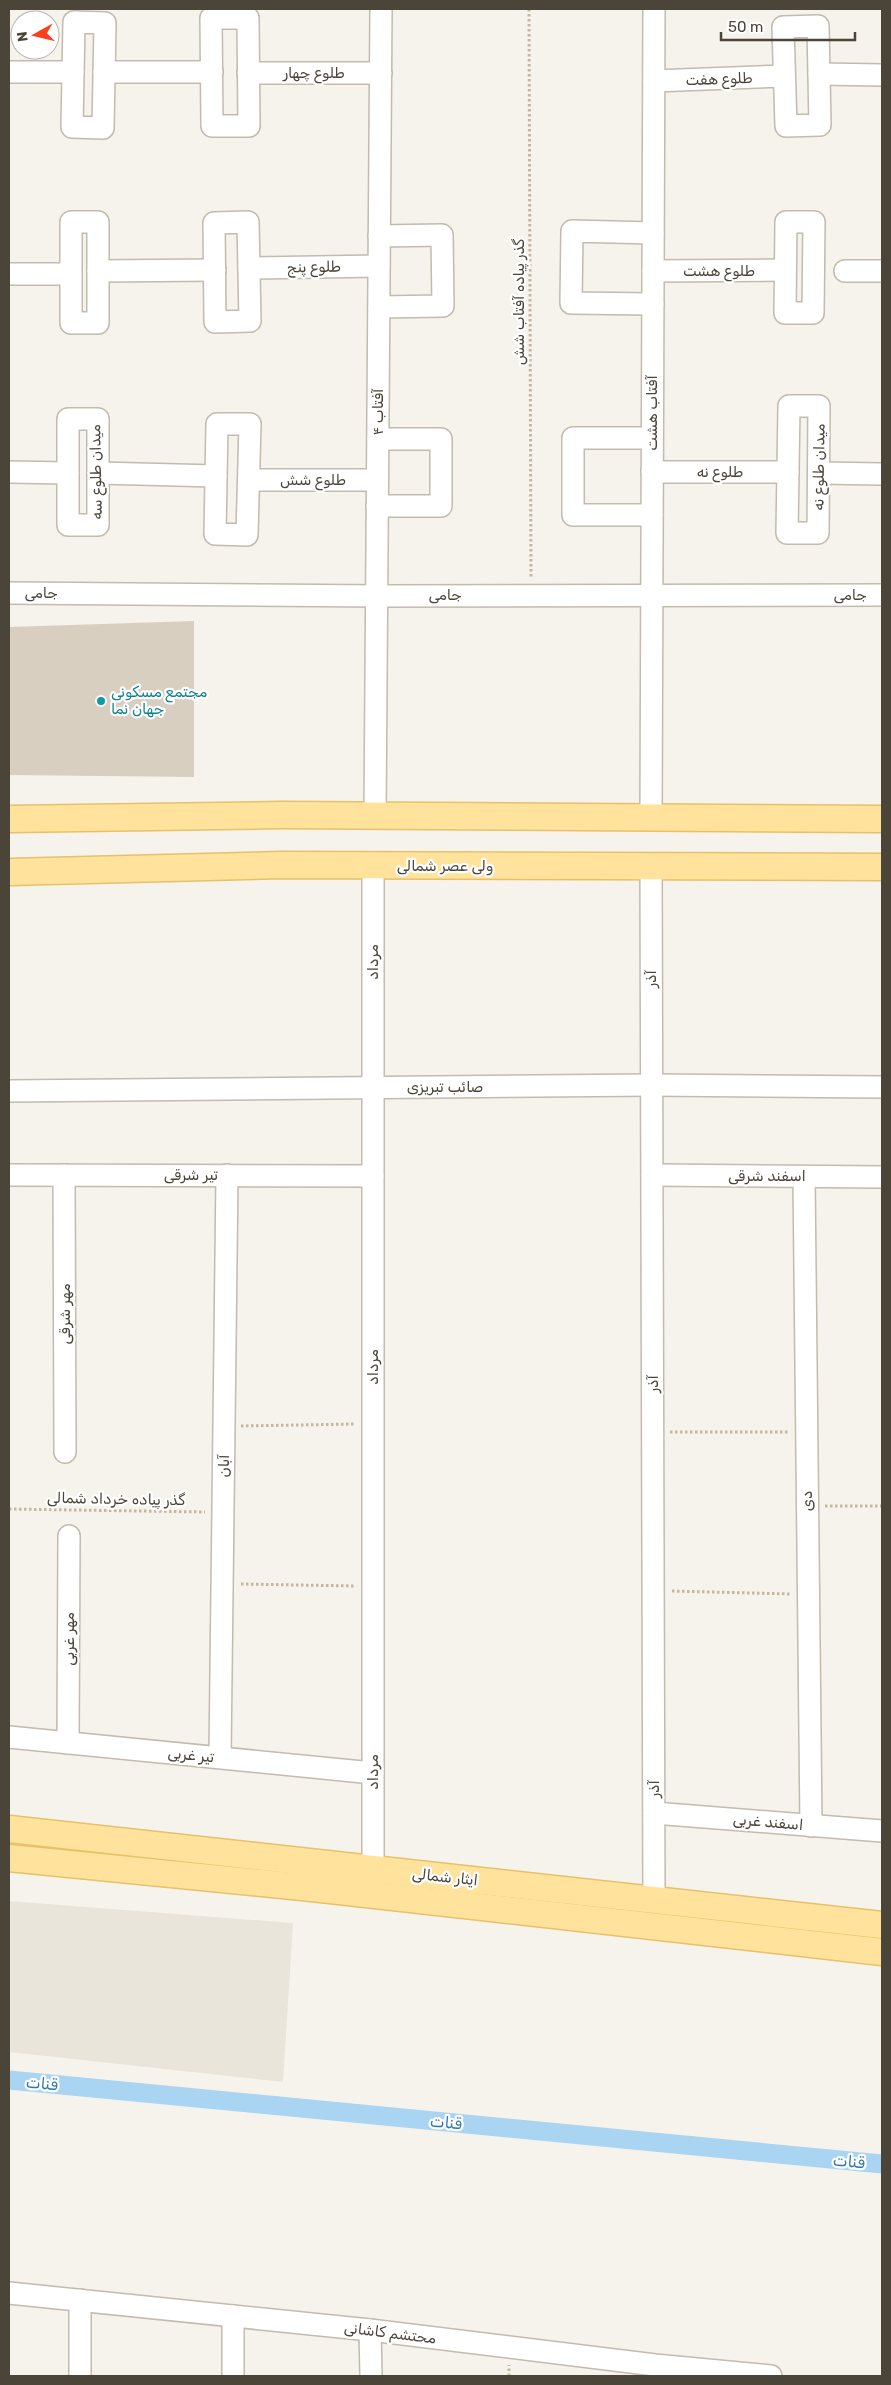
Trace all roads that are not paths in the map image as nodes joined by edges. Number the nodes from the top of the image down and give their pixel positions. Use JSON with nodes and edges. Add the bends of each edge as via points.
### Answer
{"nodes":[{"id":1,"x":381,"y":9,"type":"edge"},
{"id":2,"x":654,"y":9,"type":"edge"},
{"id":3,"x":9,"y":72,"type":"edge"},
{"id":4,"x":73,"y":72,"type":"junction"},
{"id":5,"x":104,"y":72,"type":"junction"},
{"id":6,"x":212,"y":72,"type":"junction"},
{"id":7,"x":248,"y":73,"type":"junction"},
{"id":8,"x":380,"y":73,"type":"junction"},
{"id":9,"x":819,"y":74,"type":"junction"},
{"id":10,"x":882,"y":75,"type":"edge"},
{"id":11,"x":784,"y":76,"type":"junction"},
{"id":12,"x":654,"y":81,"type":"junction"},
{"id":13,"x":653,"y":233,"type":"junction"},
{"id":14,"x":379,"y":236,"type":"junction"},
{"id":15,"x":379,"y":266,"type":"junction"},
{"id":16,"x":249,"y":268,"type":"junction"},
{"id":17,"x":98,"y":270,"type":"junction"},
{"id":18,"x":215,"y":270,"type":"junction"},
{"id":19,"x":785,"y":270,"type":"dead end"},
{"id":20,"x":653,"y":271,"type":"junction"},
{"id":21,"x":845,"y":271,"type":"dead end"},
{"id":22,"x":882,"y":271,"type":"edge"},
{"id":23,"x":9,"y":274,"type":"edge"},
{"id":24,"x":71,"y":274,"type":"junction"},
{"id":25,"x":653,"y":304,"type":"junction"},
{"id":26,"x":379,"y":307,"type":"junction"},
{"id":27,"x":652,"y":438,"type":"junction"},
{"id":28,"x":378,"y":439,"type":"junction"},
{"id":29,"x":9,"y":472,"type":"edge"},
{"id":30,"x":652,"y":472,"type":"junction"},
{"id":31,"x":788,"y":472,"type":"junction"},
{"id":32,"x":68,"y":473,"type":"junction"},
{"id":33,"x":99,"y":473,"type":"junction"},
{"id":34,"x":818,"y":473,"type":"junction"},
{"id":35,"x":882,"y":474,"type":"edge"},
{"id":36,"x":216,"y":476,"type":"junction"},
{"id":37,"x":249,"y":480,"type":"junction"},
{"id":38,"x":377,"y":480,"type":"junction"},
{"id":39,"x":377,"y":506,"type":"junction"},
{"id":40,"x":652,"y":515,"type":"junction"},
{"id":41,"x":9,"y":593,"type":"edge"},
{"id":42,"x":377,"y":595,"type":"junction"},
{"id":43,"x":652,"y":595,"type":"junction"},
{"id":44,"x":882,"y":595,"type":"edge"},
{"id":45,"x":375,"y":816,"type":"junction"},
{"id":46,"x":651,"y":817,"type":"junction"},
{"id":47,"x":9,"y":819,"type":"edge"},
{"id":48,"x":882,"y":819,"type":"edge"},
{"id":49,"x":373,"y":865,"type":"junction"},
{"id":50,"x":651,"y":867,"type":"junction"},
{"id":51,"x":882,"y":867,"type":"edge"},
{"id":52,"x":9,"y":872,"type":"edge"},
{"id":53,"x":652,"y":1085,"type":"junction"},
{"id":54,"x":882,"y":1087,"type":"edge"},
{"id":55,"x":373,"y":1088,"type":"junction"},
{"id":56,"x":9,"y":1091,"type":"edge"},
{"id":57,"x":9,"y":1175,"type":"edge"},
{"id":58,"x":64,"y":1175,"type":"junction"},
{"id":59,"x":227,"y":1176,"type":"junction"},
{"id":60,"x":373,"y":1176,"type":"junction"},
{"id":61,"x":652,"y":1176,"type":"junction"},
{"id":62,"x":804,"y":1177,"type":"junction"},
{"id":63,"x":882,"y":1178,"type":"edge"},
{"id":64,"x":65,"y":1452,"type":"dead end"},
{"id":65,"x":69,"y":1536,"type":"dead end"},
{"id":66,"x":9,"y":1737,"type":"edge"},
{"id":67,"x":68,"y":1743,"type":"junction"},
{"id":68,"x":220,"y":1757,"type":"junction"},
{"id":69,"x":373,"y":1773,"type":"junction"},
{"id":70,"x":654,"y":1813,"type":"junction"},
{"id":71,"x":812,"y":1826,"type":"junction"},
{"id":72,"x":9,"y":1829,"type":"edge"},
{"id":73,"x":882,"y":1831,"type":"edge"},
{"id":74,"x":9,"y":1858,"type":"edge"},
{"id":75,"x":373,"y":1869,"type":"junction"},
{"id":76,"x":508,"y":1884,"type":"junction"},
{"id":77,"x":654,"y":1900,"type":"junction"},
{"id":78,"x":505,"y":1910,"type":"junction"},
{"id":79,"x":882,"y":1926,"type":"edge"},
{"id":80,"x":882,"y":1952,"type":"edge"},
{"id":81,"x":9,"y":2293,"type":"edge"},
{"id":82,"x":80,"y":2300,"type":"junction"},
{"id":83,"x":233,"y":2316,"type":"junction"},
{"id":84,"x":370,"y":2330,"type":"junction"},
{"id":85,"x":655,"y":2371,"type":"edge"},
{"id":86,"x":80,"y":2376,"type":"edge"},
{"id":87,"x":232,"y":2376,"type":"edge"},
{"id":88,"x":371,"y":2376,"type":"edge"},
{"id":89,"x":771,"y":2376,"type":"edge"}],
"edges":[{"from":1,"to":8,"type":"street","name":"آفتاب ۴"},
{"from":2,"to":12,"type":"street","name":"آفتاب هشت"},
{"from":3,"to":4,"type":"street"},
{"from":4,"to":5,"type":"street","via":[[74,22],[105,23]]},
{"from":4,"to":5,"type":"street","via":[[72,127],[103,128]]},
{"from":5,"to":6,"type":"street"},
{"from":6,"to":7,"type":"street","via":[[212,126],[249,126]]},
{"from":6,"to":7,"type":"street","via":[[212,18],[248,18]]},
{"from":7,"to":8,"type":"street","name":"طلوع چهار"},
{"from":8,"to":14,"type":"street","name":"آفتاب ۴"},
{"from":9,"to":10,"type":"street"},
{"from":9,"to":11,"type":"street","via":[[818,26],[783,27]]},
{"from":9,"to":11,"type":"street","via":[[820,125],[786,126]]},
{"from":11,"to":12,"type":"street","name":"طلوع هفت"},
{"from":12,"to":13,"type":"street","name":"آفتاب هشت"},
{"from":13,"to":20,"type":"street","name":"آفتاب هشت"},
{"from":13,"to":25,"type":"street","via":[[572,231],[571,303]]},
{"from":14,"to":15,"type":"street","name":"آفتاب ۴"},
{"from":14,"to":26,"type":"street","via":[[442,235],[443,306]]},
{"from":15,"to":16,"type":"street","name":"طلوع پنج"},
{"from":15,"to":26,"type":"street","name":"آفتاب ۴"},
{"from":16,"to":18,"type":"street","via":[[248,222],[214,223]]},
{"from":16,"to":18,"type":"street","via":[[250,321],[215,322]]},
{"from":17,"to":18,"type":"street"},
{"from":17,"to":24,"type":"street","via":[[98,222],[71,222]]},
{"from":17,"to":24,"type":"street","via":[[98,323],[71,323]]},
{"from":19,"to":20,"type":"street","name":"طلوع هشت"},
{"from":20,"to":25,"type":"street","name":"آفتاب هشت"},
{"from":21,"to":22,"type":"street"},
{"from":23,"to":24,"type":"street"},
{"from":25,"to":27,"type":"street","name":"آفتاب هشت"},
{"from":26,"to":28,"type":"street","name":"آفتاب ۴"},
{"from":27,"to":30,"type":"street","name":"آفتاب هشت"},
{"from":27,"to":40,"type":"street","via":[[572,438],[573,515]]},
{"from":28,"to":38,"type":"street","name":"آفتاب ۴"},
{"from":28,"to":39,"type":"street","via":[[441,439],[441,506]]},
{"from":29,"to":32,"type":"street"},
{"from":30,"to":31,"type":"street","name":"طلوع نه"},
{"from":30,"to":40,"type":"street","name":"آفتاب هشت"},
{"from":31,"to":34,"type":"street","name":"میدان طلوع نه","via":[[787,533],[818,534]]},
{"from":31,"to":34,"type":"street","name":"میدان طلوع نه","via":[[789,406],[819,406]]},
{"from":32,"to":33,"type":"street","name":"میدان طلوع سه","via":[[68,525],[98,525]]},
{"from":32,"to":33,"type":"street","name":"میدان طلوع سه","via":[[68,419],[98,419]]},
{"from":33,"to":36,"type":"street"},
{"from":34,"to":35,"type":"street"},
{"from":36,"to":37,"type":"street","via":[[217,424],[250,424]]},
{"from":36,"to":37,"type":"street","via":[[215,534],[247,535]]},
{"from":37,"to":38,"type":"street","name":"طلوع شش"},
{"from":38,"to":39,"type":"street","name":"آفتاب ۴"},
{"from":39,"to":42,"type":"street","name":"آفتاب ۴"},
{"from":40,"to":43,"type":"street","name":"آفتاب هشت"},
{"from":41,"to":42,"type":"street","name":"جامی"},
{"from":42,"to":43,"type":"street","name":"جامی"},
{"from":42,"to":45,"type":"street","name":"آفتاب ۴"},
{"from":43,"to":44,"type":"street","name":"جامی"},
{"from":43,"to":46,"type":"street","name":"آفتاب هشت"},
{"from":45,"to":46,"type":"main road"},
{"from":45,"to":47,"type":"main road"},
{"from":46,"to":48,"type":"main road"},
{"from":49,"to":50,"type":"main road","name":"ولی عصر شمالی"},
{"from":49,"to":52,"type":"main road","name":"ولی عصر شمالی"},
{"from":49,"to":55,"type":"street","name":"مرداد"},
{"from":50,"to":51,"type":"main road","name":"ولی عصر شمالی"},
{"from":50,"to":53,"type":"street","name":"آذر"},
{"from":53,"to":54,"type":"street","name":"صائب تبریزی"},
{"from":53,"to":55,"type":"street","name":"صائب تبریزی"},
{"from":53,"to":61,"type":"street","name":"آذر"},
{"from":55,"to":56,"type":"street","name":"صائب تبریزی"},
{"from":55,"to":60,"type":"street","name":"مرداد"},
{"from":57,"to":58,"type":"street","name":"تیر شرقی"},
{"from":58,"to":59,"type":"street","name":"تیر شرقی"},
{"from":58,"to":64,"type":"street","name":"مهر شرقی"},
{"from":59,"to":60,"type":"street","name":"تیر شرقی"},
{"from":59,"to":68,"type":"street","name":"آبان"},
{"from":60,"to":69,"type":"street","name":"مرداد"},
{"from":61,"to":62,"type":"street","name":"اسفند شرقی"},
{"from":61,"to":70,"type":"street","name":"آذر"},
{"from":62,"to":63,"type":"street","name":"اسفند شرقی"},
{"from":62,"to":71,"type":"street","name":"دی"},
{"from":65,"to":67,"type":"street","name":"مهر غربی"},
{"from":66,"to":67,"type":"street","name":"تیر غربی"},
{"from":67,"to":68,"type":"street","name":"تیر غربی"},
{"from":68,"to":69,"type":"street","name":"تیر غربی"},
{"from":69,"to":75,"type":"street","name":"مرداد"},
{"from":70,"to":71,"type":"street","name":"اسفند غربی"},
{"from":70,"to":77,"type":"street","name":"آذر"},
{"from":71,"to":73,"type":"street","name":"اسفند غربی"},
{"from":72,"to":75,"type":"main road","name":"ایثار شمالی"},
{"from":74,"to":78,"type":"main road","name":"ایثار شمالی"},
{"from":75,"to":76,"type":"main road","name":"ایثار شمالی"},
{"from":76,"to":77,"type":"main road","name":"ایثار شمالی"},
{"from":76,"to":78,"type":"main road"},
{"from":77,"to":79,"type":"main road","name":"ایثار شمالی"},
{"from":78,"to":80,"type":"main road","name":"ایثار شمالی"},
{"from":81,"to":82,"type":"street","name":"محتشم کاشانی"},
{"from":82,"to":83,"type":"street","name":"محتشم کاشانی"},
{"from":82,"to":86,"type":"street"},
{"from":83,"to":84,"type":"street","name":"محتشم کاشانی"},
{"from":83,"to":87,"type":"street"},
{"from":84,"to":85,"type":"street","name":"محتشم کاشانی"},
{"from":84,"to":88,"type":"street"},
{"from":85,"to":89,"type":"street","name":"محتشم کاشانی"}]}
